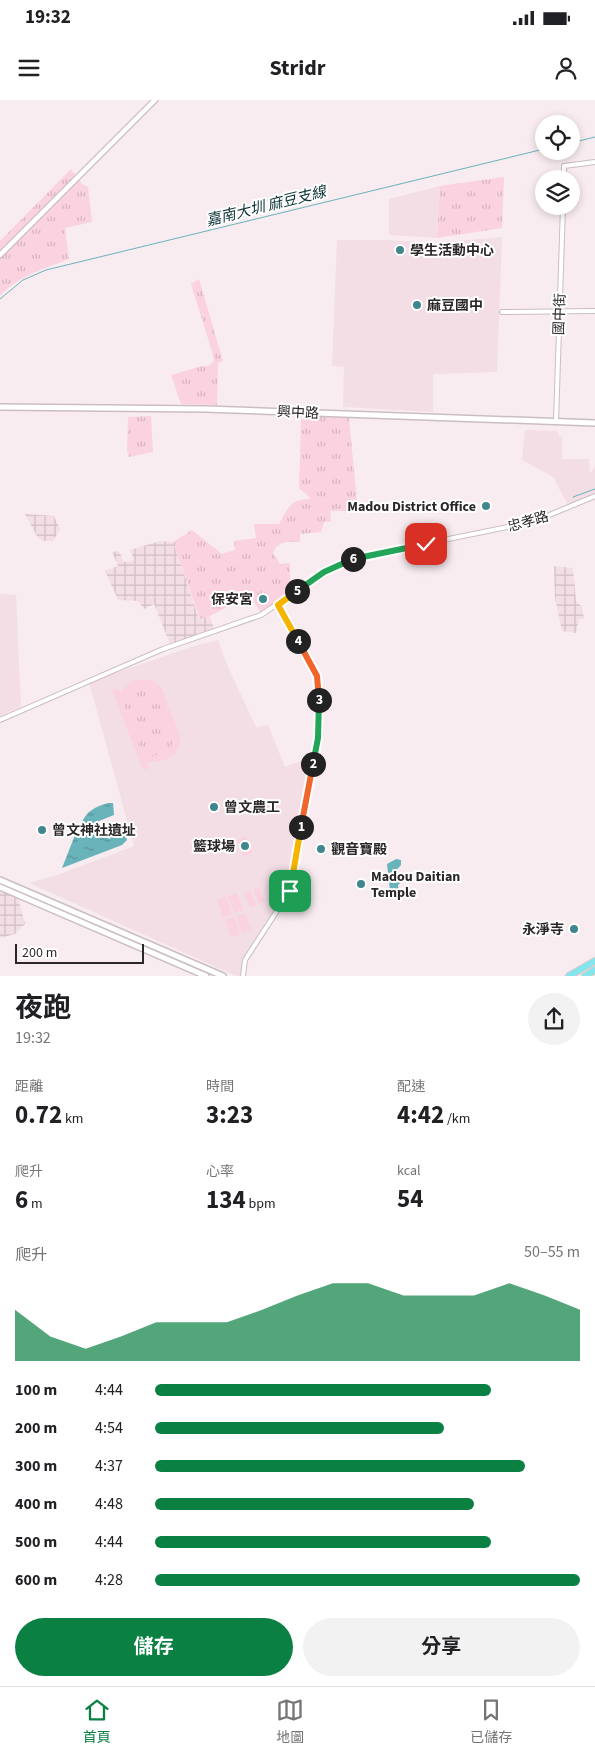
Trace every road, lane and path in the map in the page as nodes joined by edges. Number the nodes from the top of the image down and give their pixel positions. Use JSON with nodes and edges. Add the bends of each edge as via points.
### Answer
{"nodes":[{"id":1,"x":155,"y":100,"type":"edge"},
{"id":2,"x":595,"y":162,"type":"edge"},
{"id":3,"x":564,"y":170,"type":"edge"},
{"id":4,"x":563,"y":215,"type":"edge"},
{"id":5,"x":0,"y":255,"type":"edge"},
{"id":6,"x":595,"y":311,"type":"edge"},
{"id":7,"x":502,"y":312,"type":"dead end"},
{"id":8,"x":559,"y":312,"type":"junction"},
{"id":9,"x":0,"y":407,"type":"edge"},
{"id":10,"x":556,"y":422,"type":"junction"},
{"id":11,"x":595,"y":423,"type":"edge"},
{"id":12,"x":595,"y":496,"type":"edge"},
{"id":13,"x":278,"y":605,"type":"junction"},
{"id":14,"x":0,"y":720,"type":"edge"},
{"id":15,"x":0,"y":880,"type":"edge"},
{"id":16,"x":0,"y":887,"type":"edge"},
{"id":17,"x":595,"y":961,"type":"edge"},
{"id":18,"x":595,"y":970,"type":"edge"},
{"id":19,"x":206,"y":976,"type":"edge"},
{"id":20,"x":223,"y":976,"type":"edge"},
{"id":21,"x":243,"y":976,"type":"edge"},
{"id":22,"x":570,"y":976,"type":"edge"},
{"id":23,"x":585,"y":976,"type":"edge"}],
"edges":[{"from":1,"to":5,"type":"street"},
{"from":2,"to":3,"type":"street","via":[[564,166]]},
{"from":4,"to":8,"type":"street","name":"國中街"},
{"from":6,"to":8,"type":"street"},
{"from":7,"to":8,"type":"street"},
{"from":8,"to":10,"type":"street","name":"國中街"},
{"from":9,"to":10,"type":"main road","name":"興中路","via":[[206,409]]},
{"from":10,"to":11,"type":"main road","name":"興中路"},
{"from":12,"to":13,"type":"street","name":"忠孝路","via":[[538,519],[355,558],[324,572]]},
{"from":13,"to":14,"type":"street","name":"忠孝路","via":[[257,617],[163,650]]},
{"from":13,"to":21,"type":"street","via":[[317,676],[318,738],[290,891],[245,960]]},
{"from":15,"to":20,"type":"main road"},
{"from":16,"to":19,"type":"main road"},
{"from":17,"to":22,"type":"main road"},
{"from":18,"to":23,"type":"main road"}]}
